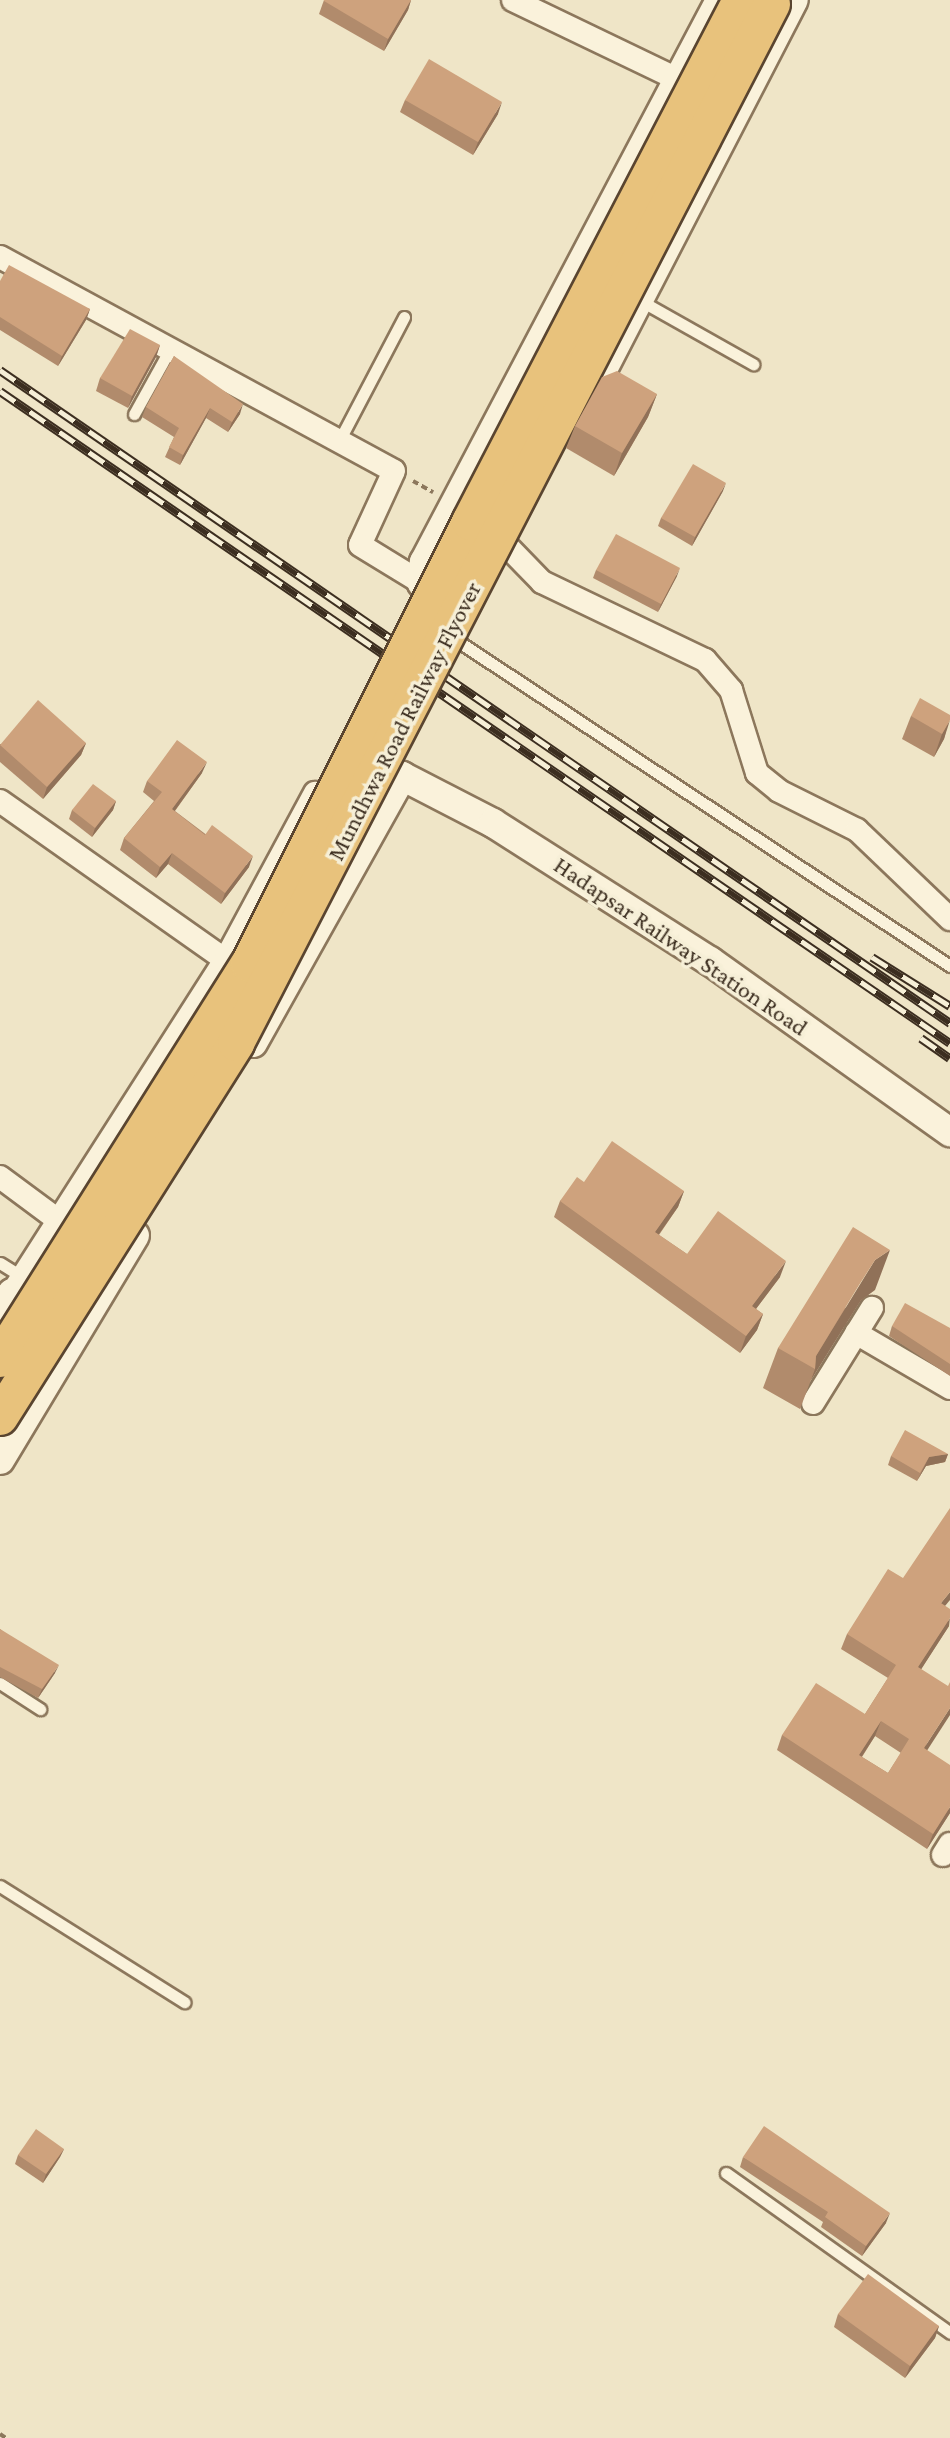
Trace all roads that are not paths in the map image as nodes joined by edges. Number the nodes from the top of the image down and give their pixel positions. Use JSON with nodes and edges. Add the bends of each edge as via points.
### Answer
{"nodes":[{"id":1,"x":513,"y":0,"type":"edge"},
{"id":2,"x":720,"y":0,"type":"edge"},
{"id":3,"x":769,"y":1,"type":"edge"},
{"id":4,"x":677,"y":79,"type":"junction"},
{"id":5,"x":599,"y":229,"type":"junction"},
{"id":6,"x":0,"y":257,"type":"edge"},
{"id":7,"x":661,"y":260,"type":"junction"},
{"id":8,"x":640,"y":301,"type":"junction"},
{"id":9,"x":404,"y":317,"type":"dead end"},
{"id":10,"x":170,"y":349,"type":"junction"},
{"id":11,"x":753,"y":364,"type":"dead end"},
{"id":12,"x":134,"y":414,"type":"dead end"},
{"id":13,"x":339,"y":441,"type":"junction"},
{"id":14,"x":508,"y":547,"type":"junction"},
{"id":15,"x":422,"y":583,"type":"junction"},
{"id":16,"x":334,"y":756,"type":"dead end"},
{"id":17,"x":0,"y":801,"type":"edge"},
{"id":18,"x":950,"y":919,"type":"edge"},
{"id":19,"x":225,"y":960,"type":"junction"},
{"id":20,"x":950,"y":966,"type":"edge"},
{"id":21,"x":950,"y":1132,"type":"edge"},
{"id":22,"x":0,"y":1177,"type":"edge"},
{"id":23,"x":58,"y":1220,"type":"junction"},
{"id":24,"x":0,"y":1263,"type":"edge"},
{"id":25,"x":11,"y":1294,"type":"edge"},
{"id":26,"x":872,"y":1308,"type":"edge"},
{"id":27,"x":75,"y":1333,"type":"junction"},
{"id":28,"x":856,"y":1333,"type":"junction"},
{"id":29,"x":0,"y":1359,"type":"edge"},
{"id":30,"x":950,"y":1388,"type":"edge"},
{"id":31,"x":813,"y":1403,"type":"edge"},
{"id":32,"x":0,"y":1417,"type":"edge"},
{"id":33,"x":0,"y":1460,"type":"edge"},
{"id":34,"x":0,"y":1683,"type":"edge"},
{"id":35,"x":40,"y":1709,"type":"dead end"},
{"id":36,"x":0,"y":1886,"type":"edge"},
{"id":37,"x":184,"y":2002,"type":"dead end"},
{"id":38,"x":726,"y":2173,"type":"dead end"},
{"id":39,"x":950,"y":2333,"type":"edge"}],
"edges":[{"from":1,"to":4,"type":"street"},
{"from":2,"to":4,"type":"street"},
{"from":3,"to":7,"type":"street"},
{"from":3,"to":29,"type":"highway","name":"Mundhwa Road Railway Flyover","bridge":true,"via":[[470,522],[249,964]]},
{"from":3,"to":32,"type":"highway","name":"Mundhwa Road Railway Flyover","bridge":true,"via":[[236,1043]]},
{"from":4,"to":5,"type":"street"},
{"from":5,"to":7,"type":"street"},
{"from":5,"to":15,"type":"street","via":[[453,502],[424,562]]},
{"from":6,"to":10,"type":"street"},
{"from":7,"to":8,"type":"street"},
{"from":8,"to":11,"type":"lane"},
{"from":8,"to":14,"type":"street"},
{"from":9,"to":13,"type":"lane"},
{"from":10,"to":12,"type":"lane"},
{"from":10,"to":13,"type":"street"},
{"from":13,"to":15,"type":"street","via":[[394,471],[360,545]]},
{"from":14,"to":15,"type":"street","via":[[472,609]]},
{"from":14,"to":18,"type":"street","via":[[542,582],[705,660],[731,690],[757,773],[779,791],[857,830]]},
{"from":15,"to":20,"type":"lane","via":[[420,604],[446,634]]},
{"from":16,"to":19,"type":"street"},
{"from":17,"to":19,"type":"street"},
{"from":19,"to":23,"type":"street"},
{"from":21,"to":27,"type":"street","name":"Hadapsar Railway Station Road","via":[[710,961],[493,823],[402,776],[275,1007]]},
{"from":22,"to":23,"type":"street"},
{"from":23,"to":25,"type":"street"},
{"from":24,"to":25,"type":"lane"},
{"from":25,"to":27,"type":"street"},
{"from":26,"to":28,"type":"street"},
{"from":27,"to":33,"type":"street"},
{"from":28,"to":30,"type":"street"},
{"from":28,"to":31,"type":"street"},
{"from":34,"to":35,"type":"lane"},
{"from":36,"to":37,"type":"lane"},
{"from":38,"to":39,"type":"lane"}]}
